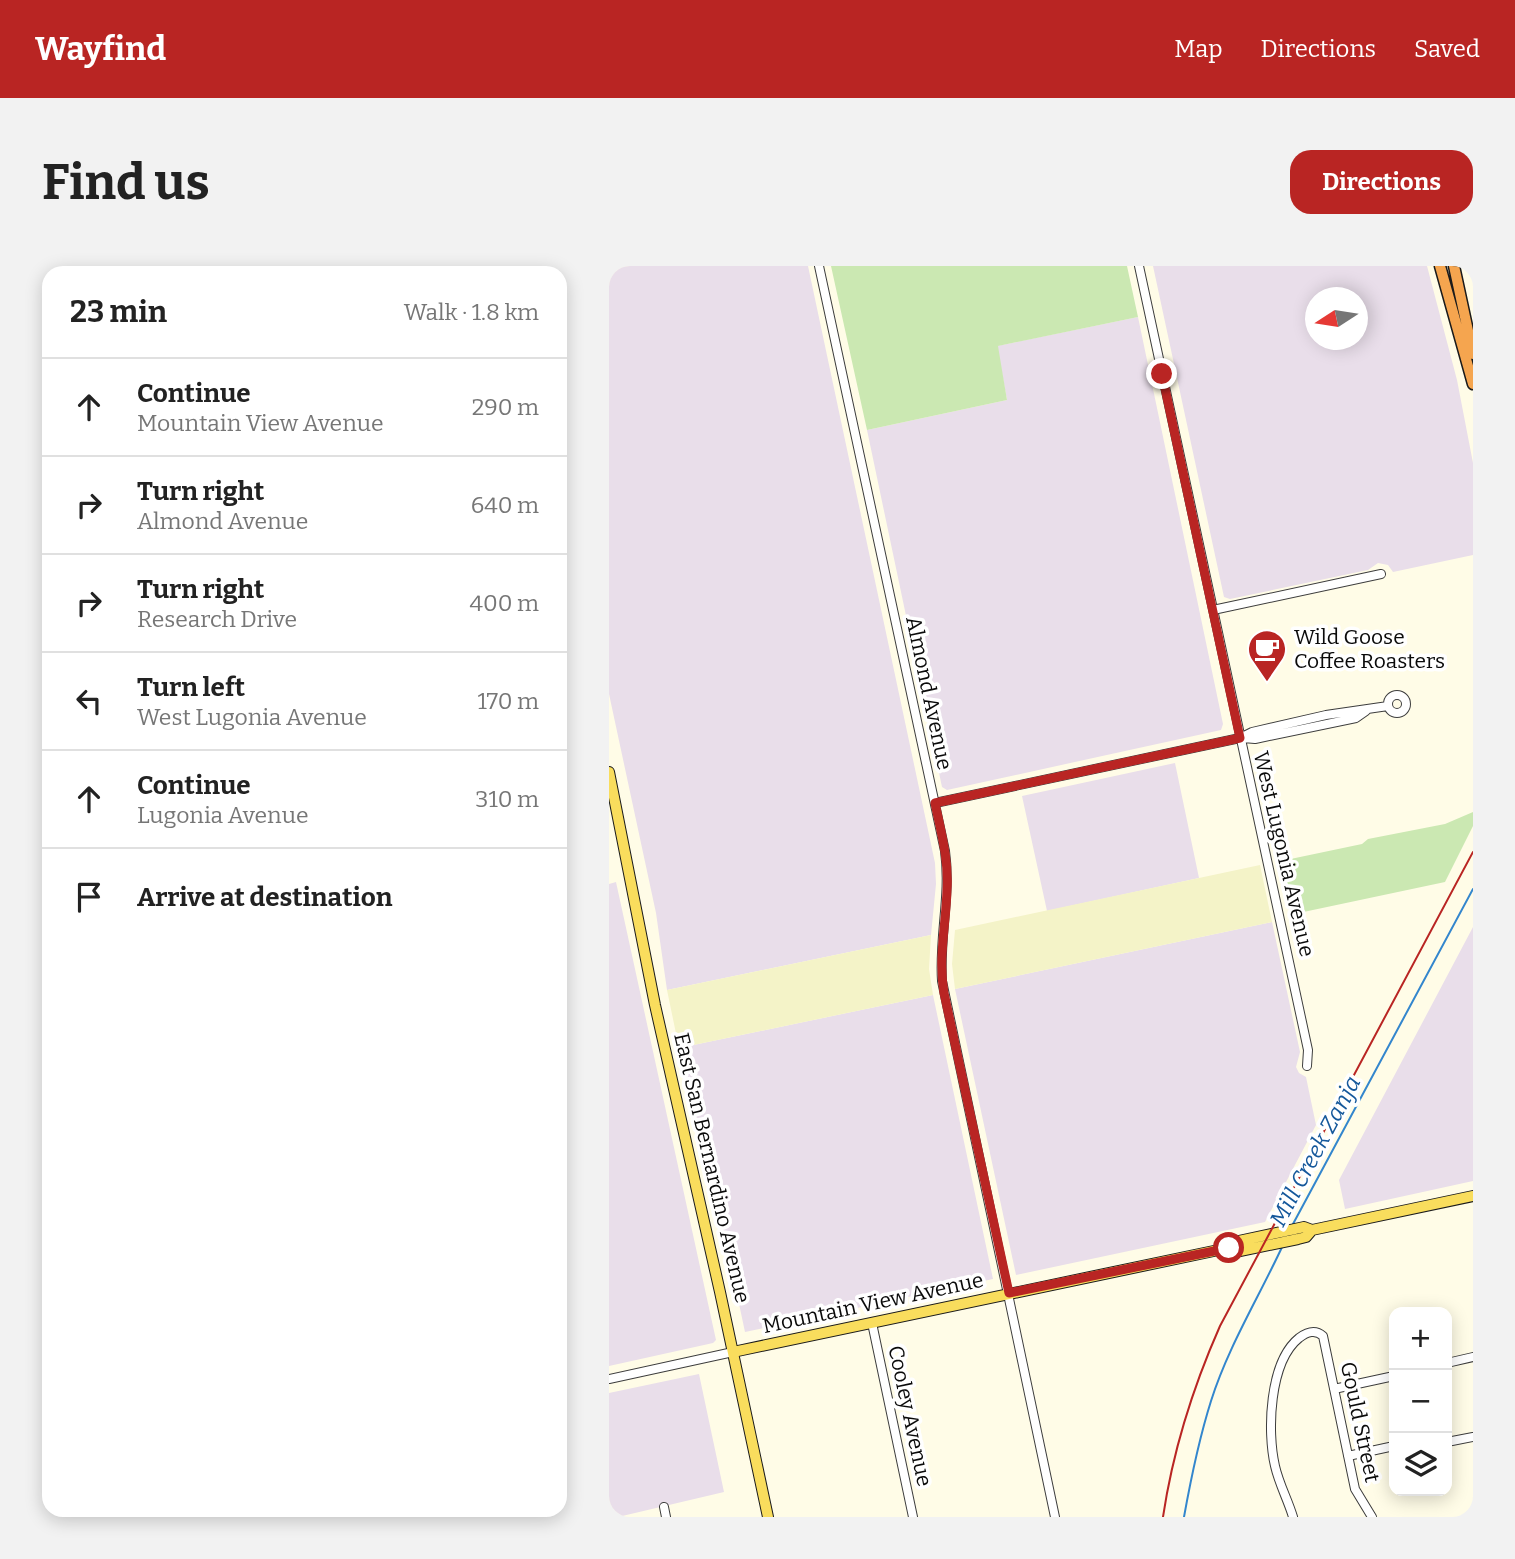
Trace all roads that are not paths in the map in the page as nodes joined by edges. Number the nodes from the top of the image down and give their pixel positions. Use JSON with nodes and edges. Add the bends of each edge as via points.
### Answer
{"nodes":[{"id":1,"x":819,"y":266,"type":"edge"},
{"id":2,"x":1139,"y":266,"type":"edge"},
{"id":3,"x":1440,"y":266,"type":"edge"},
{"id":4,"x":1454,"y":266,"type":"edge"},
{"id":5,"x":1473,"y":354,"type":"edge"},
{"id":6,"x":1473,"y":384,"type":"edge"},
{"id":7,"x":1381,"y":574,"type":"dead end"},
{"id":8,"x":1213,"y":610,"type":"junction"},
{"id":9,"x":1388,"y":706,"type":"dead end"},
{"id":10,"x":1240,"y":738,"type":"junction"},
{"id":11,"x":609,"y":772,"type":"edge"},
{"id":12,"x":935,"y":803,"type":"junction"},
{"id":13,"x":1307,"y":1066,"type":"dead end"},
{"id":14,"x":1473,"y":1196,"type":"edge"},
{"id":15,"x":1308,"y":1228,"type":"junction"},
{"id":16,"x":1229,"y":1248,"type":"junction"},
{"id":17,"x":1009,"y":1293,"type":"junction"},
{"id":18,"x":872,"y":1323,"type":"junction"},
{"id":19,"x":733,"y":1352,"type":"junction"},
{"id":20,"x":1473,"y":1357,"type":"edge"},
{"id":21,"x":1452,"y":1362,"type":"edge"},
{"id":22,"x":1389,"y":1377,"type":"edge"},
{"id":23,"x":609,"y":1379,"type":"edge"},
{"id":24,"x":1334,"y":1389,"type":"junction"},
{"id":25,"x":1473,"y":1437,"type":"edge"},
{"id":26,"x":1452,"y":1441,"type":"edge"},
{"id":27,"x":1389,"y":1447,"type":"edge"},
{"id":28,"x":1348,"y":1456,"type":"junction"},
{"id":29,"x":664,"y":1507,"type":"dead end"},
{"id":30,"x":666,"y":1517,"type":"edge"},
{"id":31,"x":768,"y":1517,"type":"edge"},
{"id":32,"x":913,"y":1517,"type":"edge"},
{"id":33,"x":1055,"y":1517,"type":"edge"},
{"id":34,"x":1293,"y":1517,"type":"edge"},
{"id":35,"x":1372,"y":1517,"type":"edge"}],
"edges":[{"from":1,"to":12,"type":"street","name":"Almond Avenue"},
{"from":2,"to":8,"type":"street","name":"West Lugonia Avenue"},
{"from":3,"to":6,"type":"highway"},
{"from":4,"to":5,"type":"highway"},
{"from":7,"to":8,"type":"street"},
{"from":8,"to":10,"type":"street","name":"West Lugonia Avenue"},
{"from":9,"to":10,"type":"street","via":[[1366,710],[1356,718],[1255,739]]},
{"from":10,"to":12,"type":"street"},
{"from":10,"to":13,"type":"street","name":"West Lugonia Avenue","via":[[1300,1010]]},
{"from":11,"to":19,"type":"main road","name":"East San Bernardino Avenue","via":[[652,992]]},
{"from":12,"to":17,"type":"street","name":"Almond Avenue","via":[[947,877],[942,981]]},
{"from":14,"to":15,"type":"main road","name":"Mountain View Avenue"},
{"from":15,"to":16,"type":"main road","name":"Mountain View Avenue","via":[[1234,1242]]},
{"from":15,"to":16,"type":"main road","name":"Mountain View Avenue","via":[[1306,1237],[1235,1252]]},
{"from":16,"to":17,"type":"main road","name":"Mountain View Avenue"},
{"from":17,"to":18,"type":"main road","name":"Mountain View Avenue"},
{"from":17,"to":33,"type":"street","name":"Almond Avenue"},
{"from":18,"to":19,"type":"main road","name":"Mountain View Avenue"},
{"from":18,"to":32,"type":"street","name":"Cooley Avenue"},
{"from":19,"to":23,"type":"street","name":"Mountain View Avenue"},
{"from":19,"to":31,"type":"main road","name":"East San Bernardino Avenue"},
{"from":20,"to":21,"type":"street"},
{"from":22,"to":24,"type":"street"},
{"from":24,"to":28,"type":"street","name":"Gould Street"},
{"from":24,"to":34,"type":"street","name":"Gould Street","via":[[1325,1341],[1320,1333],[1309,1332],[1292,1345],[1273,1397],[1274,1462]]},
{"from":25,"to":26,"type":"street"},
{"from":27,"to":28,"type":"street"},
{"from":28,"to":35,"type":"street","name":"Gould Street","via":[[1356,1492]]},
{"from":29,"to":30,"type":"street"}]}
